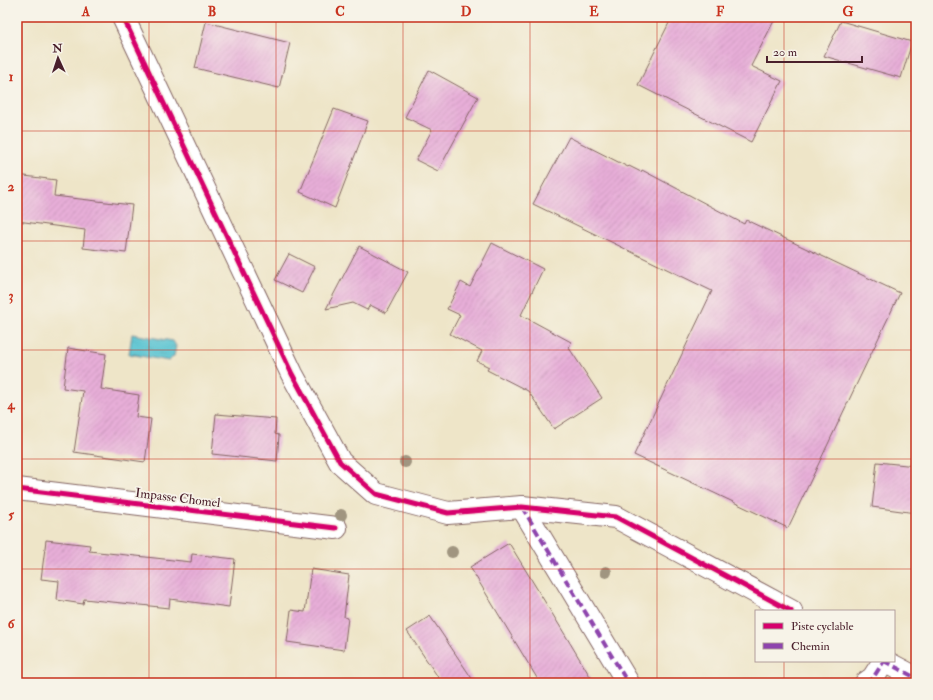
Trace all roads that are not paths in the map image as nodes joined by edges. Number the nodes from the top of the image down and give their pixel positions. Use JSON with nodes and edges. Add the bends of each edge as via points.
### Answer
{"nodes":[{"id":1,"x":122,"y":17,"type":"edge"},
{"id":2,"x":17,"y":489,"type":"edge"},
{"id":3,"x":522,"y":507,"type":"junction"},
{"id":4,"x":336,"y":528,"type":"dead end"},
{"id":5,"x":789,"y":610,"type":"edge"},
{"id":6,"x":883,"y":662,"type":"edge"},
{"id":7,"x":886,"y":662,"type":"edge"},
{"id":8,"x":916,"y":678,"type":"edge"},
{"id":9,"x":628,"y":683,"type":"edge"},
{"id":10,"x":866,"y":683,"type":"edge"}],
"edges":[{"from":1,"to":3,"type":"street","via":[[292,374],[340,462],[376,494],[448,513]]},
{"from":2,"to":4,"type":"street","name":"Impasse Chomel"},
{"from":3,"to":5,"type":"street","via":[[616,517]]},
{"from":3,"to":9,"type":"street"},
{"from":6,"to":10,"type":"street","via":[[874,678]]},
{"from":7,"to":8,"type":"street"}]}
